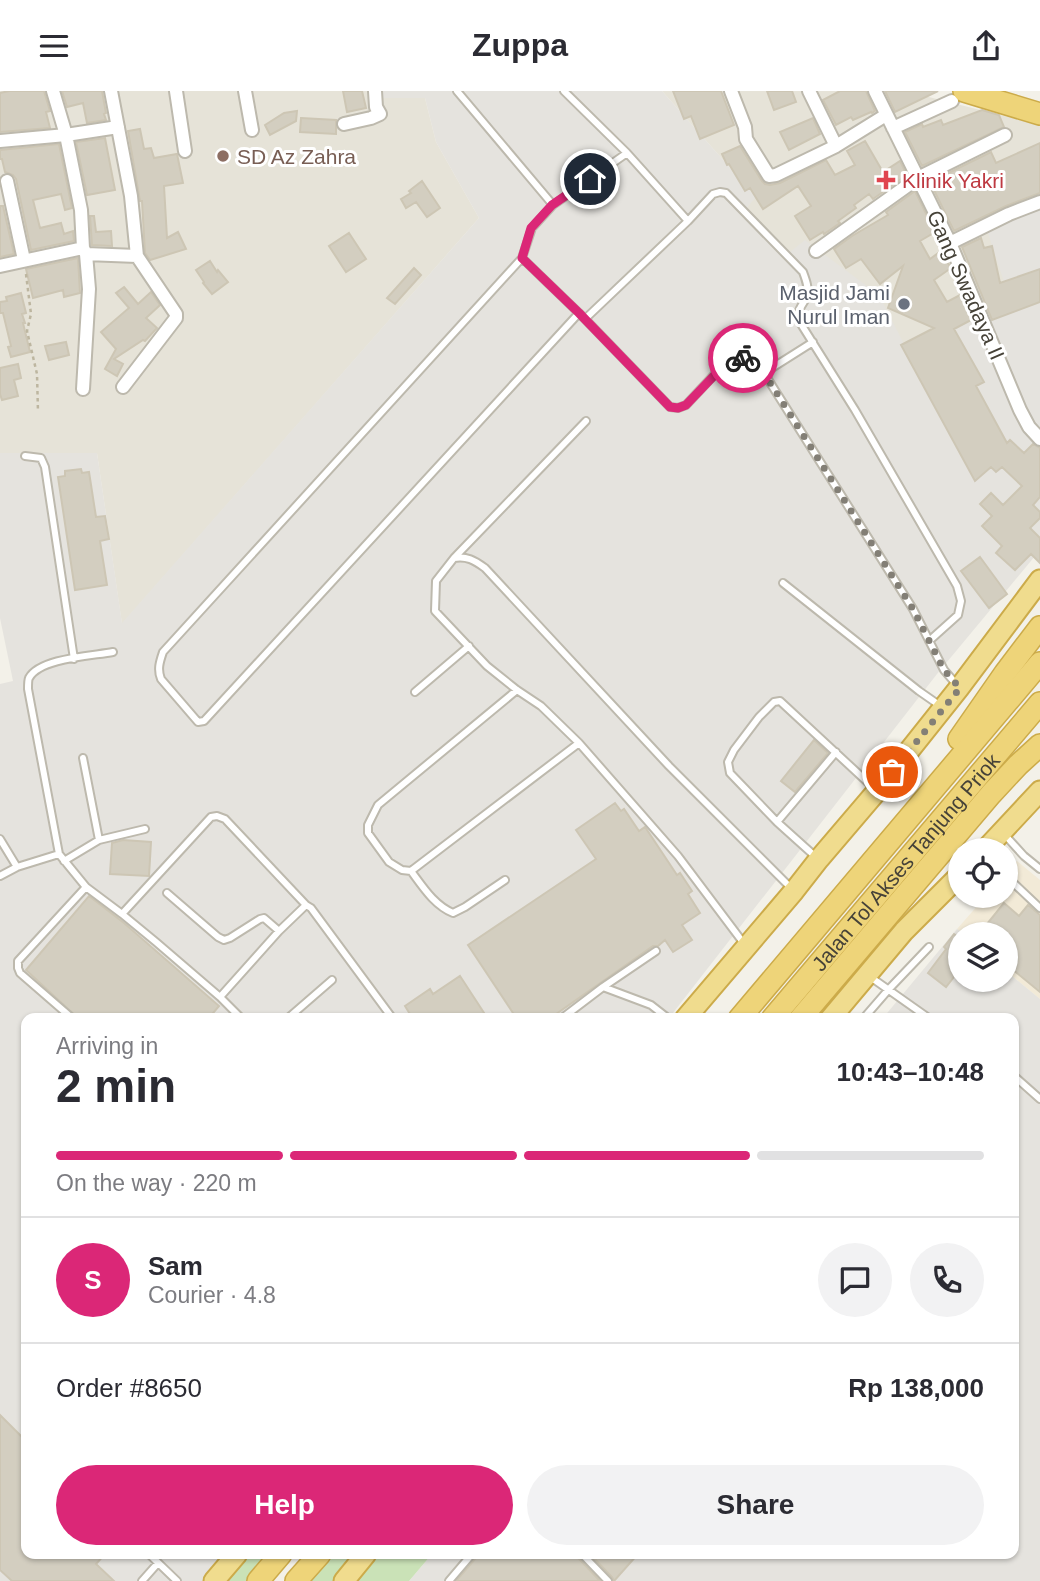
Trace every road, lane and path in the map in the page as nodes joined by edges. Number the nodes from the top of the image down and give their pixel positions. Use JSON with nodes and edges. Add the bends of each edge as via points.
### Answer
{"nodes":[{"id":1,"x":53,"y":91,"type":"edge"},
{"id":2,"x":111,"y":91,"type":"edge"},
{"id":3,"x":176,"y":91,"type":"edge"},
{"id":4,"x":245,"y":91,"type":"edge"},
{"id":5,"x":375,"y":91,"type":"edge"},
{"id":6,"x":457,"y":91,"type":"edge"},
{"id":7,"x":564,"y":91,"type":"edge"},
{"id":8,"x":731,"y":91,"type":"edge"},
{"id":9,"x":809,"y":91,"type":"edge"},
{"id":10,"x":875,"y":91,"type":"edge"},
{"id":11,"x":958,"y":96,"type":"edge"},
{"id":12,"x":1040,"y":114,"type":"edge"},
{"id":13,"x":886,"y":115,"type":"junction"},
{"id":14,"x":344,"y":124,"type":"dead end"},
{"id":15,"x":118,"y":127,"type":"junction"},
{"id":16,"x":893,"y":128,"type":"junction"},
{"id":17,"x":252,"y":130,"type":"dead end"},
{"id":18,"x":66,"y":135,"type":"junction"},
{"id":19,"x":1004,"y":135,"type":"dead end"},
{"id":20,"x":0,"y":141,"type":"edge"},
{"id":21,"x":836,"y":146,"type":"junction"},
{"id":22,"x":185,"y":152,"type":"dead end"},
{"id":23,"x":627,"y":153,"type":"junction"},
{"id":24,"x":918,"y":178,"type":"junction"},
{"id":25,"x":7,"y":181,"type":"dead end"},
{"id":26,"x":1040,"y":202,"type":"edge"},
{"id":27,"x":552,"y":205,"type":"junction"},
{"id":28,"x":688,"y":221,"type":"junction"},
{"id":29,"x":950,"y":243,"type":"junction"},
{"id":30,"x":85,"y":251,"type":"junction"},
{"id":31,"x":816,"y":251,"type":"dead end"},
{"id":32,"x":136,"y":256,"type":"junction"},
{"id":33,"x":522,"y":258,"type":"junction"},
{"id":34,"x":24,"y":260,"type":"junction"},
{"id":35,"x":0,"y":265,"type":"edge"},
{"id":36,"x":579,"y":313,"type":"junction"},
{"id":37,"x":585,"y":319,"type":"junction"},
{"id":38,"x":813,"y":342,"type":"junction"},
{"id":39,"x":764,"y":373,"type":"junction"},
{"id":40,"x":123,"y":387,"type":"dead end"},
{"id":41,"x":83,"y":389,"type":"dead end"},
{"id":42,"x":38,"y":412,"type":"dead end"},
{"id":43,"x":586,"y":421,"type":"dead end"},
{"id":44,"x":1040,"y":439,"type":"edge"},
{"id":45,"x":25,"y":456,"type":"dead end"},
{"id":46,"x":454,"y":558,"type":"junction"},
{"id":47,"x":1040,"y":580,"type":"edge"},
{"id":48,"x":783,"y":583,"type":"dead end"},
{"id":49,"x":1040,"y":627,"type":"edge"},
{"id":50,"x":929,"y":641,"type":"junction"},
{"id":51,"x":469,"y":646,"type":"junction"},
{"id":52,"x":113,"y":652,"type":"dead end"},
{"id":53,"x":74,"y":659,"type":"junction"},
{"id":54,"x":1040,"y":663,"type":"edge"},
{"id":55,"x":960,"y":688,"type":"junction"},
{"id":56,"x":517,"y":690,"type":"junction"},
{"id":57,"x":415,"y":692,"type":"dead end"},
{"id":58,"x":1040,"y":703,"type":"edge"},
{"id":59,"x":943,"y":708,"type":"junction"},
{"id":60,"x":579,"y":743,"type":"junction"},
{"id":61,"x":1040,"y":745,"type":"edge"},
{"id":62,"x":836,"y":752,"type":"junction"},
{"id":63,"x":83,"y":758,"type":"dead end"},
{"id":64,"x":877,"y":791,"type":"junction"},
{"id":65,"x":1040,"y":791,"type":"edge"},
{"id":66,"x":909,"y":817,"type":"junction"},
{"id":67,"x":777,"y":822,"type":"junction"},
{"id":68,"x":145,"y":829,"type":"dead end"},
{"id":69,"x":1002,"y":832,"type":"junction"},
{"id":70,"x":996,"y":838,"type":"edge"},
{"id":71,"x":0,"y":839,"type":"edge"},
{"id":72,"x":99,"y":840,"type":"junction"},
{"id":73,"x":59,"y":854,"type":"junction"},
{"id":74,"x":819,"y":859,"type":"junction"},
{"id":75,"x":64,"y":861,"type":"junction"},
{"id":76,"x":17,"y":867,"type":"junction"},
{"id":77,"x":1040,"y":869,"type":"edge"},
{"id":78,"x":411,"y":871,"type":"junction"},
{"id":79,"x":0,"y":876,"type":"edge"},
{"id":80,"x":505,"y":880,"type":"dead end"},
{"id":81,"x":86,"y":887,"type":"junction"},
{"id":82,"x":948,"y":887,"type":"edge"},
{"id":83,"x":1018,"y":887,"type":"edge"},
{"id":84,"x":794,"y":891,"type":"junction"},
{"id":85,"x":167,"y":893,"type":"dead end"},
{"id":86,"x":306,"y":905,"type":"junction"},
{"id":87,"x":1040,"y":908,"type":"edge"},
{"id":88,"x":122,"y":914,"type":"junction"},
{"id":89,"x":279,"y":931,"type":"junction"},
{"id":90,"x":746,"y":946,"type":"junction"},
{"id":91,"x":929,"y":947,"type":"dead end"},
{"id":92,"x":656,"y":951,"type":"dead end"},
{"id":93,"x":867,"y":974,"type":"junction"},
{"id":94,"x":332,"y":981,"type":"dead end"},
{"id":95,"x":603,"y":987,"type":"junction"},
{"id":96,"x":889,"y":989,"type":"junction"},
{"id":97,"x":220,"y":997,"type":"junction"},
{"id":98,"x":66,"y":1013,"type":"edge"},
{"id":99,"x":236,"y":1013,"type":"edge"},
{"id":100,"x":294,"y":1013,"type":"edge"},
{"id":101,"x":389,"y":1013,"type":"edge"},
{"id":102,"x":569,"y":1013,"type":"edge"},
{"id":103,"x":661,"y":1013,"type":"edge"},
{"id":104,"x":690,"y":1013,"type":"edge"},
{"id":105,"x":744,"y":1013,"type":"edge"},
{"id":106,"x":777,"y":1013,"type":"edge"},
{"id":107,"x":805,"y":1013,"type":"edge"},
{"id":108,"x":835,"y":1013,"type":"edge"},
{"id":109,"x":868,"y":1013,"type":"edge"},
{"id":110,"x":922,"y":1013,"type":"edge"},
{"id":111,"x":1019,"y":1080,"type":"edge"},
{"id":112,"x":1040,"y":1099,"type":"edge"},
{"id":113,"x":154,"y":1559,"type":"edge"},
{"id":114,"x":233,"y":1559,"type":"edge"},
{"id":115,"x":277,"y":1559,"type":"edge"},
{"id":116,"x":316,"y":1559,"type":"edge"},
{"id":117,"x":362,"y":1559,"type":"edge"},
{"id":118,"x":468,"y":1559,"type":"edge"},
{"id":119,"x":587,"y":1559,"type":"edge"},
{"id":120,"x":158,"y":1563,"type":"junction"},
{"id":121,"x":142,"y":1581,"type":"edge"},
{"id":122,"x":177,"y":1581,"type":"edge"},
{"id":123,"x":214,"y":1581,"type":"edge"},
{"id":124,"x":258,"y":1581,"type":"edge"},
{"id":125,"x":296,"y":1581,"type":"edge"},
{"id":126,"x":344,"y":1581,"type":"edge"},
{"id":127,"x":449,"y":1581,"type":"edge"},
{"id":128,"x":608,"y":1581,"type":"edge"}],
"edges":[{"from":1,"to":18,"type":"street"},
{"from":2,"to":15,"type":"street"},
{"from":3,"to":22,"type":"street"},
{"from":4,"to":17,"type":"street"},
{"from":5,"to":14,"type":"street","via":[[380,114]]},
{"from":6,"to":27,"type":"lane"},
{"from":7,"to":23,"type":"lane"},
{"from":8,"to":21,"type":"street","via":[[746,139],[768,176]]},
{"from":9,"to":21,"type":"street"},
{"from":10,"to":13,"type":"street","name":"Gang Swadaya II"},
{"from":11,"to":12,"type":"highway"},
{"from":11,"to":16,"type":"street"},
{"from":13,"to":16,"type":"street","name":"Gang Swadaya II"},
{"from":13,"to":21,"type":"street"},
{"from":15,"to":18,"type":"street"},
{"from":15,"to":32,"type":"street"},
{"from":16,"to":24,"type":"street","name":"Gang Swadaya II"},
{"from":18,"to":20,"type":"street"},
{"from":18,"to":30,"type":"street"},
{"from":19,"to":24,"type":"street"},
{"from":23,"to":27,"type":"lane"},
{"from":23,"to":28,"type":"lane"},
{"from":24,"to":29,"type":"street","name":"Gang Swadaya II"},
{"from":24,"to":31,"type":"street"},
{"from":25,"to":34,"type":"street"},
{"from":26,"to":29,"type":"street"},
{"from":27,"to":33,"type":"lane","via":[[531,228]]},
{"from":28,"to":37,"type":"lane"},
{"from":28,"to":38,"type":"lane","via":[[713,194],[726,193],[803,272],[807,294],[798,316]]},
{"from":29,"to":44,"type":"street","name":"Gang Swadaya II","via":[[1020,410]]},
{"from":30,"to":32,"type":"street"},
{"from":30,"to":34,"type":"street"},
{"from":30,"to":41,"type":"street","via":[[89,289]]},
{"from":32,"to":40,"type":"street","via":[[176,318]]},
{"from":33,"to":36,"type":"lane"},
{"from":33,"to":36,"type":"lane","via":[[163,652],[158,672],[161,679],[198,722],[204,721]]},
{"from":34,"to":35,"type":"street"},
{"from":34,"to":42,"type":"path","via":[[31,314],[27,331],[37,374]]},
{"from":36,"to":37,"type":"lane"},
{"from":37,"to":39,"type":"lane","via":[[670,407],[686,405],[737,356]]},
{"from":38,"to":39,"type":"lane"},
{"from":38,"to":50,"type":"lane","via":[[957,586],[958,615]]},
{"from":39,"to":50,"type":"lane"},
{"from":43,"to":46,"type":"lane"},
{"from":45,"to":53,"type":"lane","via":[[41,458],[46,467]]},
{"from":46,"to":51,"type":"lane","via":[[436,581],[435,611]]},
{"from":46,"to":84,"type":"lane","via":[[465,557],[485,568],[669,766]]},
{"from":47,"to":55,"type":"highway"},
{"from":48,"to":59,"type":"lane"},
{"from":49,"to":66,"type":"highway"},
{"from":50,"to":55,"type":"lane"},
{"from":51,"to":56,"type":"lane"},
{"from":51,"to":57,"type":"lane"},
{"from":52,"to":53,"type":"lane"},
{"from":53,"to":73,"type":"lane","via":[[36,671],[28,689]]},
{"from":54,"to":66,"type":"highway","name":"Jalan Tol Akses Tanjung Priok"},
{"from":55,"to":59,"type":"highway"},
{"from":56,"to":60,"type":"lane"},
{"from":56,"to":78,"type":"lane","via":[[378,806],[368,833],[389,862]]},
{"from":58,"to":106,"type":"highway","name":"Jalan Tol Akses Tanjung Priok"},
{"from":59,"to":64,"type":"highway"},
{"from":60,"to":78,"type":"lane"},
{"from":60,"to":90,"type":"lane","via":[[678,856]]},
{"from":61,"to":107,"type":"highway","via":[[991,795]]},
{"from":62,"to":64,"type":"lane"},
{"from":62,"to":67,"type":"lane"},
{"from":62,"to":67,"type":"lane","via":[[780,701],[759,717],[728,762],[730,773]]},
{"from":63,"to":72,"type":"lane"},
{"from":64,"to":74,"type":"highway"},
{"from":65,"to":69,"type":"highway"},
{"from":66,"to":105,"type":"highway","name":"Jalan Tol Akses Tanjung Priok"},
{"from":67,"to":74,"type":"lane"},
{"from":68,"to":72,"type":"lane"},
{"from":69,"to":70,"type":"highway"},
{"from":69,"to":77,"type":"lane"},
{"from":71,"to":76,"type":"lane"},
{"from":72,"to":75,"type":"lane"},
{"from":73,"to":75,"type":"lane"},
{"from":73,"to":76,"type":"lane"},
{"from":74,"to":84,"type":"highway"},
{"from":75,"to":81,"type":"lane"},
{"from":76,"to":79,"type":"lane"},
{"from":78,"to":80,"type":"lane","via":[[432,898],[453,913]]},
{"from":81,"to":88,"type":"lane"},
{"from":81,"to":98,"type":"lane","via":[[18,961],[20,973]]},
{"from":82,"to":93,"type":"highway"},
{"from":83,"to":87,"type":"lane"},
{"from":84,"to":90,"type":"highway"},
{"from":85,"to":89,"type":"lane","via":[[224,940],[264,918]]},
{"from":86,"to":88,"type":"lane","via":[[225,819],[217,816],[211,817]]},
{"from":86,"to":89,"type":"lane"},
{"from":86,"to":101,"type":"lane"},
{"from":88,"to":97,"type":"lane"},
{"from":89,"to":97,"type":"lane"},
{"from":90,"to":104,"type":"highway"},
{"from":91,"to":96,"type":"lane"},
{"from":92,"to":95,"type":"lane"},
{"from":93,"to":96,"type":"lane"},
{"from":93,"to":108,"type":"highway"},
{"from":94,"to":100,"type":"lane"},
{"from":95,"to":102,"type":"lane"},
{"from":95,"to":103,"type":"lane"},
{"from":96,"to":109,"type":"lane"},
{"from":96,"to":110,"type":"lane"},
{"from":97,"to":99,"type":"lane"},
{"from":111,"to":112,"type":"lane"},
{"from":113,"to":120,"type":"lane"},
{"from":114,"to":123,"type":"highway"},
{"from":115,"to":124,"type":"highway"},
{"from":116,"to":125,"type":"highway"},
{"from":117,"to":126,"type":"highway"},
{"from":118,"to":127,"type":"lane"},
{"from":119,"to":128,"type":"lane"},
{"from":120,"to":121,"type":"lane"},
{"from":120,"to":122,"type":"lane"}]}
